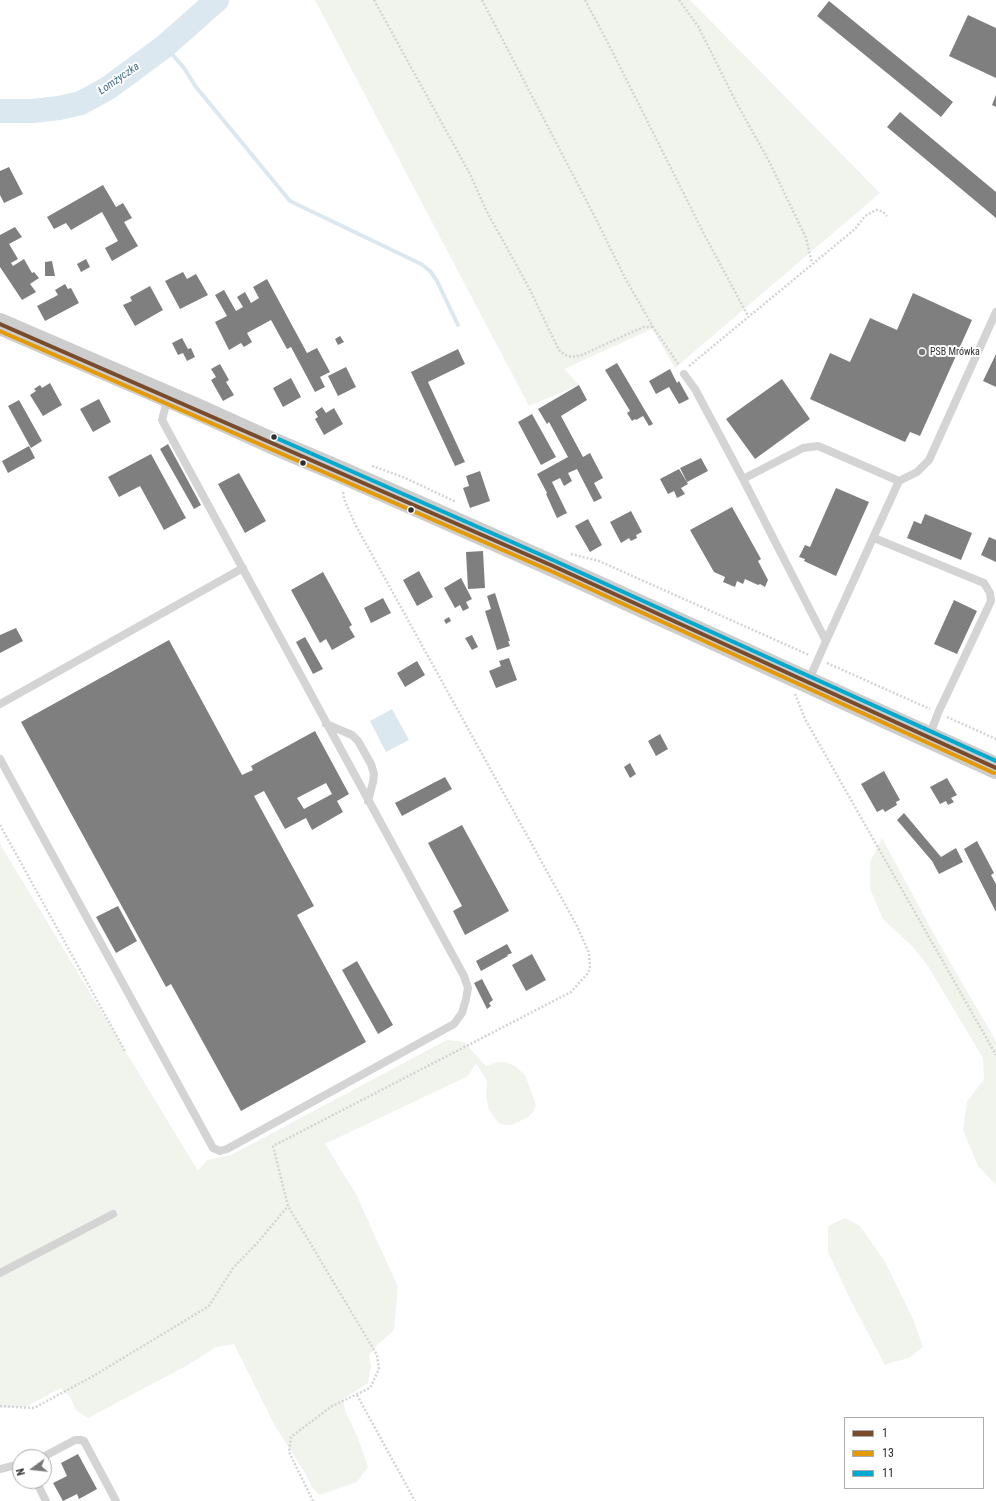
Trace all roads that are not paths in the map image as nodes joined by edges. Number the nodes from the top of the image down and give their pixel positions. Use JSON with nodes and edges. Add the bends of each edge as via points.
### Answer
{"nodes":[{"id":1,"x":996,"y":312,"type":"edge"},
{"id":2,"x":0,"y":324,"type":"edge"},
{"id":3,"x":684,"y":374,"type":"road end"},
{"id":4,"x":168,"y":397,"type":"junction"},
{"id":5,"x":743,"y":479,"type":"junction"},
{"id":6,"x":899,"y":481,"type":"junction"},
{"id":7,"x":874,"y":538,"type":"junction"},
{"id":8,"x":243,"y":568,"type":"junction"},
{"id":9,"x":826,"y":641,"type":"junction"},
{"id":10,"x":802,"y":680,"type":"junction"},
{"id":11,"x":0,"y":704,"type":"edge"},
{"id":12,"x":326,"y":724,"type":"junction"},
{"id":13,"x":929,"y":738,"type":"junction"},
{"id":14,"x":0,"y":760,"type":"edge"},
{"id":15,"x":996,"y":768,"type":"edge"},
{"id":16,"x":368,"y":801,"type":"junction"},
{"id":17,"x":113,"y":1214,"type":"dead end"},
{"id":18,"x":0,"y":1273,"type":"edge"},
{"id":19,"x":52,"y":1452,"type":"edge"},
{"id":20,"x":12,"y":1466,"type":"edge"},
{"id":21,"x":0,"y":1469,"type":"edge"},
{"id":22,"x":40,"y":1489,"type":"edge"},
{"id":23,"x":114,"y":1500,"type":"edge"},
{"id":24,"x":46,"y":1501,"type":"edge"}],
"edges":[{"from":1,"to":6,"type":"lane","via":[[929,460],[918,472]]},
{"from":2,"to":4,"type":"street"},
{"from":3,"to":5,"type":"lane","via":[[695,389]]},
{"from":4,"to":8,"type":"lane","via":[[162,420]]},
{"from":4,"to":10,"type":"street","via":[[546,563]]},
{"from":5,"to":6,"type":"lane","via":[[803,448],[818,446]]},
{"from":5,"to":9,"type":"lane"},
{"from":6,"to":7,"type":"lane"},
{"from":7,"to":9,"type":"lane"},
{"from":7,"to":13,"type":"lane","via":[[984,583],[990,593],[990,601]]},
{"from":8,"to":11,"type":"lane"},
{"from":8,"to":12,"type":"lane"},
{"from":9,"to":10,"type":"lane"},
{"from":10,"to":13,"type":"street"},
{"from":12,"to":16,"type":"lane"},
{"from":12,"to":16,"type":"lane","via":[[352,735],[371,764],[374,782]]},
{"from":13,"to":15,"type":"street"},
{"from":14,"to":16,"type":"lane","via":[[210,1144],[220,1151],[234,1146],[454,1024],[462,1013],[468,988],[464,976]]},
{"from":17,"to":18,"type":"lane"},
{"from":19,"to":23,"type":"lane","via":[[75,1440],[84,1442]]},
{"from":20,"to":21,"type":"lane"},
{"from":22,"to":24,"type":"lane"}]}
